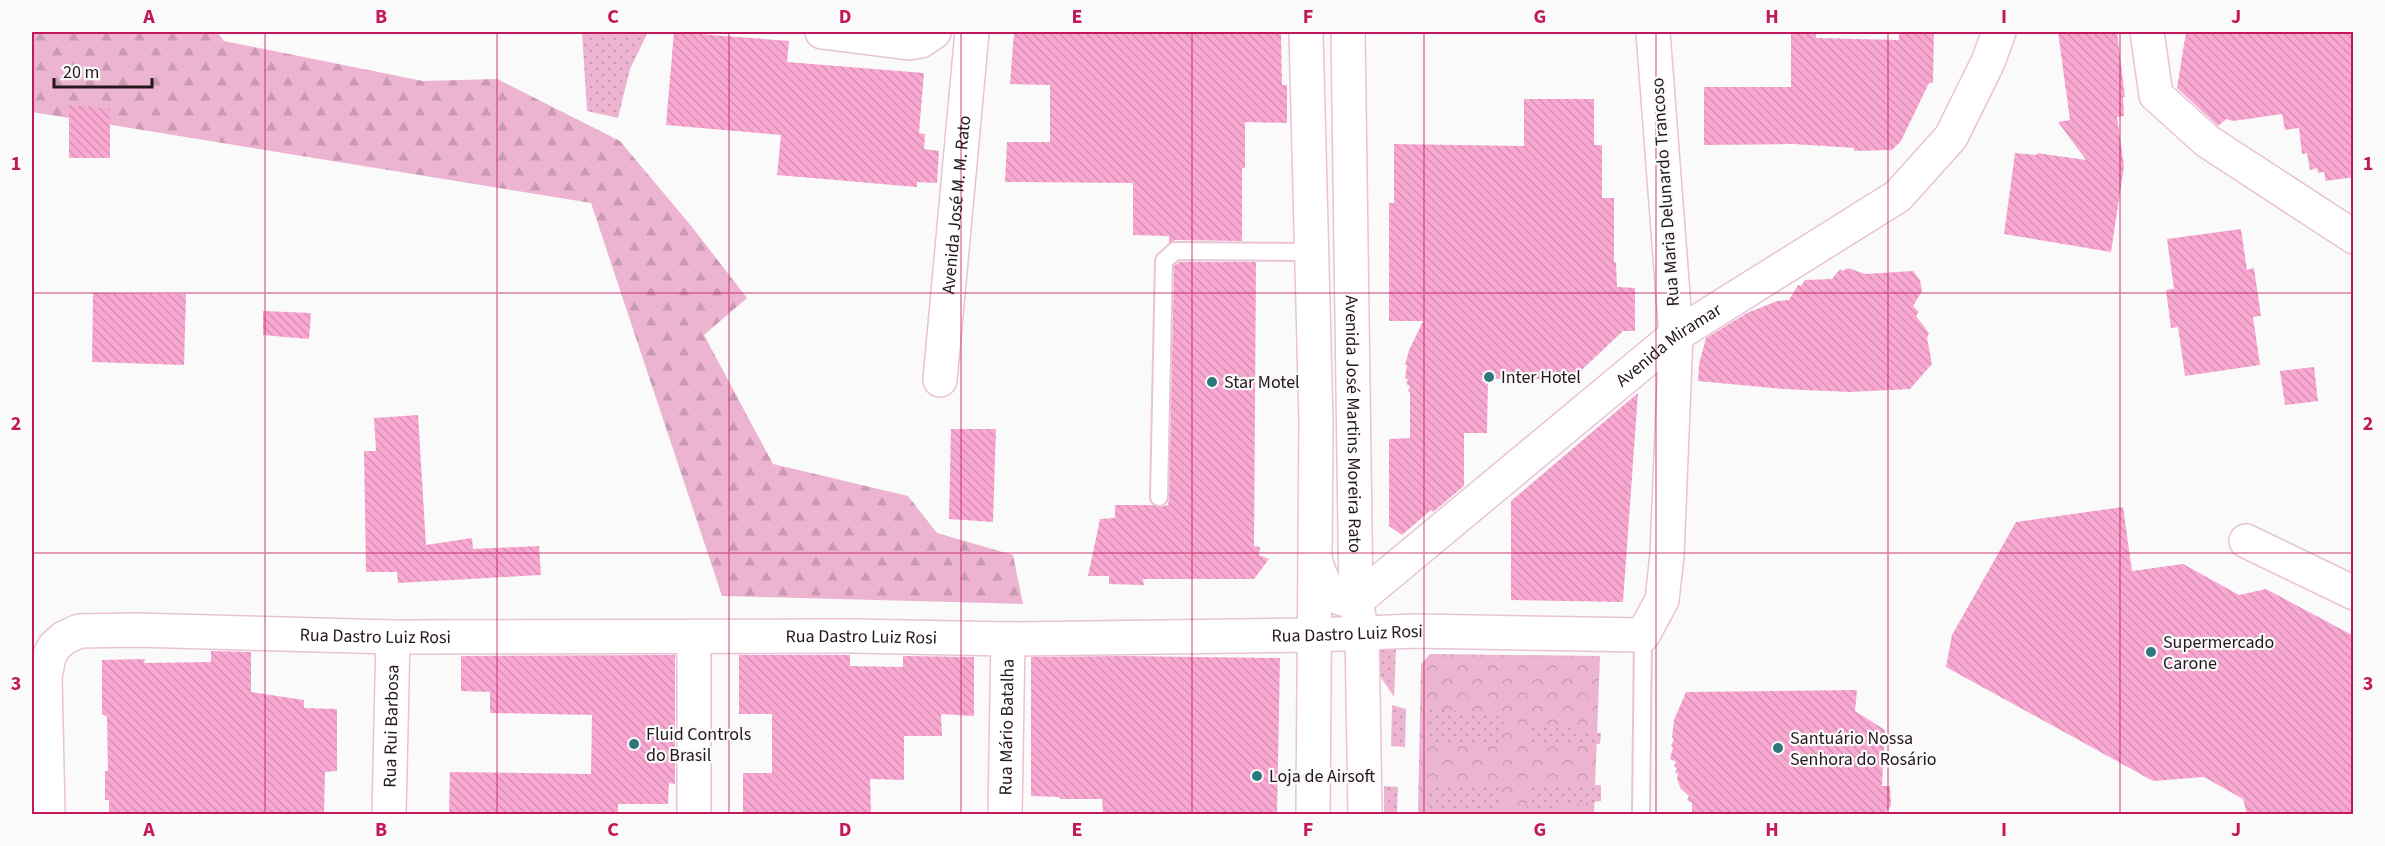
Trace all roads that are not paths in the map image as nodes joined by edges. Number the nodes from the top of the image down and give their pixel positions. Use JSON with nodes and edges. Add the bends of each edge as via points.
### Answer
{"nodes":[{"id":1,"x":822,"y":32,"type":"edge"},
{"id":2,"x":934,"y":32,"type":"edge"},
{"id":3,"x":972,"y":32,"type":"edge"},
{"id":4,"x":1306,"y":32,"type":"edge"},
{"id":5,"x":1348,"y":32,"type":"edge"},
{"id":6,"x":1653,"y":32,"type":"edge"},
{"id":7,"x":1999,"y":32,"type":"edge"},
{"id":8,"x":2147,"y":32,"type":"edge"},
{"id":9,"x":2354,"y":237,"type":"edge"},
{"id":10,"x":1312,"y":252,"type":"junction"},
{"id":11,"x":1676,"y":335,"type":"junction"},
{"id":12,"x":940,"y":380,"type":"dead end"},
{"id":13,"x":1159,"y":496,"type":"dead end"},
{"id":14,"x":2246,"y":541,"type":"dead end"},
{"id":15,"x":1315,"y":560,"type":"junction"},
{"id":16,"x":2354,"y":593,"type":"edge"},
{"id":17,"x":1359,"y":616,"type":"junction"},
{"id":18,"x":1644,"y":634,"type":"junction"},
{"id":19,"x":1314,"y":635,"type":"junction"},
{"id":20,"x":393,"y":637,"type":"junction"},
{"id":21,"x":694,"y":637,"type":"junction"},
{"id":22,"x":1008,"y":639,"type":"junction"},
{"id":23,"x":48,"y":814,"type":"edge"},
{"id":24,"x":389,"y":814,"type":"edge"},
{"id":25,"x":694,"y":814,"type":"edge"},
{"id":26,"x":1005,"y":814,"type":"edge"},
{"id":27,"x":1314,"y":814,"type":"edge"},
{"id":28,"x":1365,"y":814,"type":"edge"},
{"id":29,"x":1641,"y":814,"type":"edge"}],
"edges":[{"from":1,"to":2,"type":"street","via":[[909,43],[921,41]]},
{"from":3,"to":12,"type":"street","name":"Avenida José M. M. Rato"},
{"from":4,"to":10,"type":"street"},
{"from":5,"to":17,"type":"street","name":"Avenida José Martins Moreira Rato"},
{"from":6,"to":11,"type":"street","name":"Rua Maria Delunardo Trancoso"},
{"from":7,"to":11,"type":"street","name":"Avenida Miramar","via":[[1951,137],[1898,196]]},
{"from":8,"to":9,"type":"street","via":[[2156,95],[2207,141]]},
{"from":10,"to":13,"type":"lane","via":[[1175,251],[1164,261]]},
{"from":10,"to":15,"type":"street"},
{"from":11,"to":17,"type":"street","name":"Avenida Miramar"},
{"from":11,"to":18,"type":"street","name":"Rua Maria Delunardo Trancoso","via":[[1666,566],[1662,600]]},
{"from":14,"to":16,"type":"street"},
{"from":15,"to":17,"type":"street","via":[[1326,588]]},
{"from":15,"to":19,"type":"street"},
{"from":17,"to":18,"type":"street","name":"Rua Dastro Luiz Rosi"},
{"from":17,"to":19,"type":"street","name":"Rua Dastro Luiz Rosi"},
{"from":17,"to":28,"type":"street","name":"Avenida José Martins Moreira Rato"},
{"from":18,"to":29,"type":"lane","name":"Rua Maria Delunardo Trancoso"},
{"from":19,"to":22,"type":"street","name":"Rua Dastro Luiz Rosi"},
{"from":19,"to":27,"type":"street"},
{"from":20,"to":21,"type":"street","name":"Rua Dastro Luiz Rosi"},
{"from":20,"to":23,"type":"street","name":"Rua Dastro Luiz Rosi","via":[[136,630],[79,631],[64,638],[49,657],[45,676]]},
{"from":20,"to":24,"type":"street","name":"Rua Rui Barbosa"},
{"from":21,"to":22,"type":"street","name":"Rua Dastro Luiz Rosi"},
{"from":21,"to":25,"type":"street"},
{"from":22,"to":26,"type":"street","name":"Rua Mário Batalha"}]}
